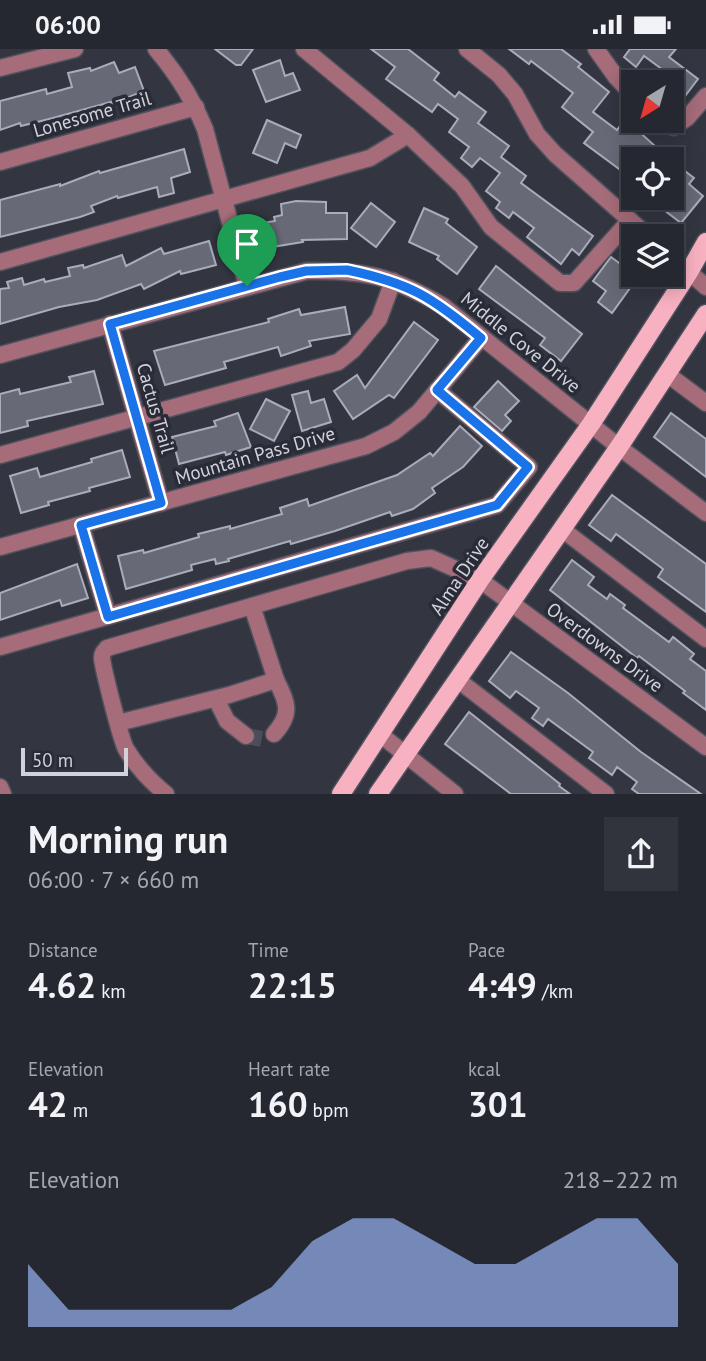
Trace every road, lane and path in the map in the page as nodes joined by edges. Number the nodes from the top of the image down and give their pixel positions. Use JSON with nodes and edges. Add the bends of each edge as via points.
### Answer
{"nodes":[{"id":1,"x":75,"y":49,"type":"edge"},
{"id":2,"x":156,"y":49,"type":"edge"},
{"id":3,"x":304,"y":49,"type":"edge"},
{"id":4,"x":467,"y":49,"type":"edge"},
{"id":5,"x":596,"y":49,"type":"edge"},
{"id":6,"x":0,"y":68,"type":"edge"},
{"id":7,"x":621,"y":82,"type":"edge"},
{"id":8,"x":706,"y":96,"type":"edge"},
{"id":9,"x":196,"y":107,"type":"junction"},
{"id":10,"x":684,"y":120,"type":"edge"},
{"id":11,"x":408,"y":135,"type":"junction"},
{"id":12,"x":0,"y":162,"type":"edge"},
{"id":13,"x":224,"y":199,"type":"junction"},
{"id":14,"x":630,"y":220,"type":"junction"},
{"id":15,"x":634,"y":224,"type":"edge"},
{"id":16,"x":706,"y":242,"type":"edge"},
{"id":17,"x":0,"y":262,"type":"edge"},
{"id":18,"x":684,"y":268,"type":"edge"},
{"id":19,"x":689,"y":272,"type":"junction"},
{"id":20,"x":393,"y":281,"type":"junction"},
{"id":21,"x":247,"y":286,"type":"junction"},
{"id":22,"x":706,"y":287,"type":"edge"},
{"id":23,"x":706,"y":314,"type":"edge"},
{"id":24,"x":110,"y":324,"type":"junction"},
{"id":25,"x":481,"y":338,"type":"junction"},
{"id":26,"x":0,"y":355,"type":"edge"},
{"id":27,"x":667,"y":374,"type":"junction"},
{"id":28,"x":437,"y":390,"type":"junction"},
{"id":29,"x":706,"y":403,"type":"edge"},
{"id":30,"x":136,"y":417,"type":"junction"},
{"id":31,"x":592,"y":424,"type":"junction"},
{"id":32,"x":619,"y":447,"type":"junction"},
{"id":33,"x":0,"y":455,"type":"edge"},
{"id":34,"x":161,"y":503,"type":"junction"},
{"id":35,"x":706,"y":513,"type":"edge"},
{"id":36,"x":81,"y":525,"type":"junction"},
{"id":37,"x":562,"y":530,"type":"junction"},
{"id":38,"x":0,"y":547,"type":"edge"},
{"id":39,"x":480,"y":580,"type":"junction"},
{"id":40,"x":512,"y":604,"type":"junction"},
{"id":41,"x":252,"y":606,"type":"junction"},
{"id":42,"x":108,"y":617,"type":"junction"},
{"id":43,"x":706,"y":639,"type":"edge"},
{"id":44,"x":0,"y":647,"type":"edge"},
{"id":45,"x":276,"y":680,"type":"junction"},
{"id":46,"x":458,"y":680,"type":"junction"},
{"id":47,"x":216,"y":699,"type":"junction"},
{"id":48,"x":118,"y":723,"type":"junction"},
{"id":49,"x":274,"y":734,"type":"dead end"},
{"id":50,"x":381,"y":735,"type":"junction"},
{"id":51,"x":246,"y":736,"type":"dead end"},
{"id":52,"x":706,"y":747,"type":"edge"},
{"id":53,"x":405,"y":756,"type":"junction"},
{"id":54,"x":0,"y":787,"type":"edge"},
{"id":55,"x":3,"y":794,"type":"edge"},
{"id":56,"x":166,"y":794,"type":"edge"},
{"id":57,"x":341,"y":794,"type":"edge"},
{"id":58,"x":378,"y":794,"type":"edge"},
{"id":59,"x":455,"y":794,"type":"edge"},
{"id":60,"x":606,"y":794,"type":"edge"}],
"edges":[{"from":1,"to":6,"type":"street"},
{"from":2,"to":9,"type":"street"},
{"from":3,"to":11,"type":"street"},
{"from":4,"to":14,"type":"street","via":[[515,94],[537,134],[555,155]]},
{"from":5,"to":7,"type":"street"},
{"from":8,"to":10,"type":"street"},
{"from":9,"to":12,"type":"street","name":"Lonesome Trail"},
{"from":9,"to":13,"type":"street"},
{"from":11,"to":13,"type":"street","via":[[370,158]]},
{"from":11,"to":14,"type":"street","via":[[462,187],[491,226],[560,283],[574,283]]},
{"from":13,"to":17,"type":"street"},
{"from":13,"to":21,"type":"street"},
{"from":14,"to":15,"type":"street"},
{"from":16,"to":19,"type":"main road","name":"Alma Drive"},
{"from":18,"to":19,"type":"street"},
{"from":19,"to":22,"type":"street"},
{"from":19,"to":31,"type":"main road","name":"Alma Drive"},
{"from":20,"to":21,"type":"street","name":"Middle Cove Drive","via":[[347,270],[306,271]]},
{"from":20,"to":25,"type":"street","name":"Middle Cove Drive","via":[[443,306]]},
{"from":20,"to":30,"type":"street","via":[[379,319],[338,362]]},
{"from":21,"to":24,"type":"street","name":"Middle Cove Drive"},
{"from":23,"to":27,"type":"main road"},
{"from":24,"to":26,"type":"street","name":"Middle Cove Drive"},
{"from":24,"to":30,"type":"street","name":"Cactus Trail"},
{"from":25,"to":28,"type":"street","name":"Mountain Pass Drive"},
{"from":25,"to":31,"type":"street","name":"Middle Cove Drive"},
{"from":27,"to":29,"type":"street"},
{"from":27,"to":32,"type":"main road"},
{"from":28,"to":34,"type":"street","name":"Mountain Pass Drive","via":[[394,432],[366,446]]},
{"from":28,"to":42,"type":"street","via":[[528,467],[497,505]]},
{"from":30,"to":33,"type":"street"},
{"from":30,"to":34,"type":"street","name":"Cactus Trail"},
{"from":31,"to":32,"type":"street","name":"Middle Cove Drive"},
{"from":31,"to":39,"type":"main road","name":"Alma Drive"},
{"from":32,"to":35,"type":"street","name":"Middle Cove Drive"},
{"from":32,"to":37,"type":"main road"},
{"from":34,"to":36,"type":"street","name":"Mountain Pass Drive"},
{"from":36,"to":38,"type":"street","name":"Mountain Pass Drive"},
{"from":36,"to":42,"type":"street"},
{"from":37,"to":40,"type":"main road"},
{"from":37,"to":43,"type":"street"},
{"from":39,"to":40,"type":"street","name":"Overdowns Drive"},
{"from":39,"to":41,"type":"street","name":"Overdowns Drive","via":[[431,558]]},
{"from":39,"to":50,"type":"main road","name":"Alma Drive"},
{"from":40,"to":46,"type":"main road"},
{"from":40,"to":52,"type":"street","name":"Overdowns Drive"},
{"from":41,"to":45,"type":"street"},
{"from":41,"to":48,"type":"street","name":"Overdowns Drive","via":[[107,648],[102,659]]},
{"from":42,"to":44,"type":"street"},
{"from":45,"to":47,"type":"street"},
{"from":45,"to":49,"type":"street","via":[[287,701],[285,722]]},
{"from":46,"to":53,"type":"main road"},
{"from":46,"to":60,"type":"street"},
{"from":47,"to":48,"type":"street"},
{"from":47,"to":51,"type":"street","via":[[227,721]]},
{"from":48,"to":56,"type":"street","name":"Overdowns Drive","via":[[124,746],[145,777]]},
{"from":50,"to":53,"type":"street"},
{"from":50,"to":57,"type":"main road","name":"Alma Drive"},
{"from":53,"to":58,"type":"main road"},
{"from":53,"to":59,"type":"street"},
{"from":54,"to":55,"type":"street"}]}
